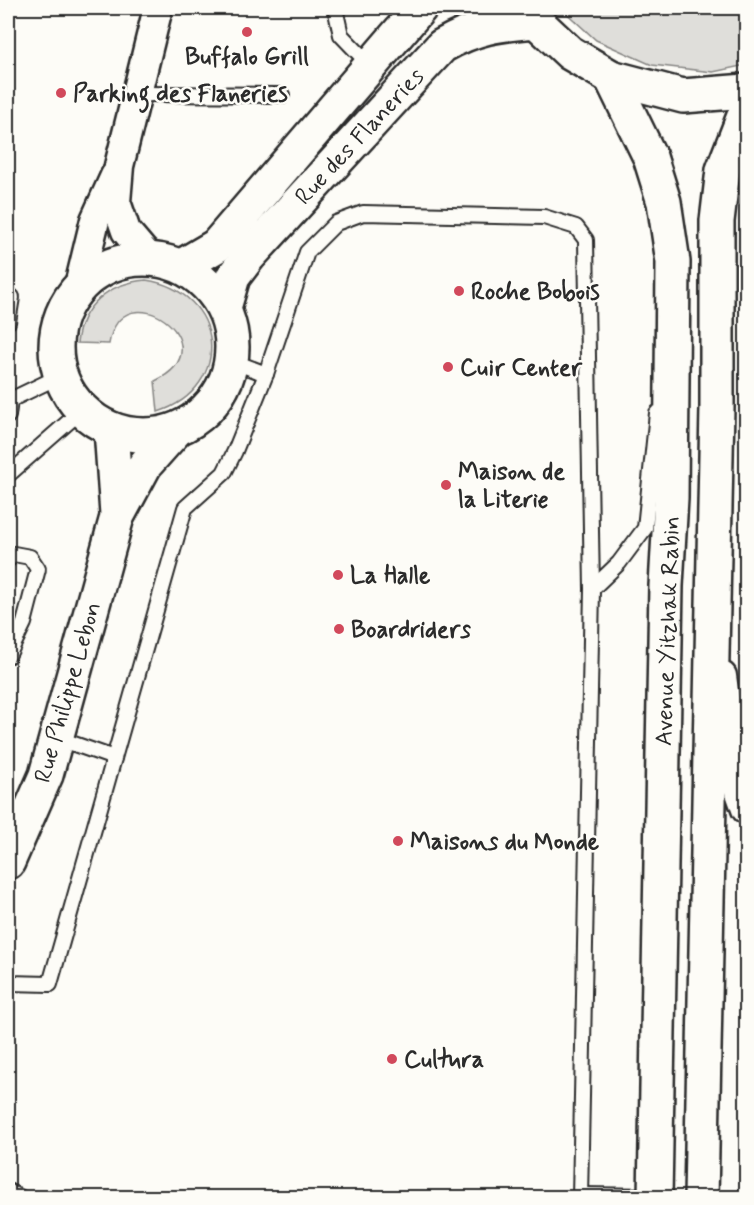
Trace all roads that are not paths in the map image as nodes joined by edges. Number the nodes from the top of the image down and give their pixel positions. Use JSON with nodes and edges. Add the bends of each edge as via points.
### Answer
{"nodes":[{"id":1,"x":158,"y":8,"type":"edge"},
{"id":2,"x":335,"y":8,"type":"edge"},
{"id":3,"x":420,"y":8,"type":"edge"},
{"id":4,"x":532,"y":14,"type":"edge"},
{"id":5,"x":369,"y":64,"type":"junction"},
{"id":6,"x":611,"y":77,"type":"junction"},
{"id":7,"x":747,"y":91,"type":"edge"},
{"id":8,"x":136,"y":94,"type":"junction"},
{"id":9,"x":282,"y":95,"type":"dead end"},
{"id":10,"x":747,"y":111,"type":"edge"},
{"id":11,"x":119,"y":166,"type":"junction"},
{"id":12,"x":149,"y":258,"type":"junction"},
{"id":13,"x":673,"y":262,"type":"junction"},
{"id":14,"x":182,"y":266,"type":"junction"},
{"id":15,"x":79,"y":286,"type":"junction"},
{"id":16,"x":12,"y":297,"type":"dead end"},
{"id":17,"x":224,"y":308,"type":"junction"},
{"id":18,"x":8,"y":322,"type":"edge"},
{"id":19,"x":232,"y":361,"type":"junction"},
{"id":20,"x":266,"y":374,"type":"junction"},
{"id":21,"x":60,"y":376,"type":"junction"},
{"id":22,"x":9,"y":396,"type":"edge"},
{"id":23,"x":82,"y":410,"type":"junction"},
{"id":24,"x":8,"y":416,"type":"edge"},
{"id":25,"x":111,"y":429,"type":"junction"},
{"id":26,"x":177,"y":429,"type":"junction"},
{"id":27,"x":8,"y":475,"type":"edge"},
{"id":28,"x":117,"y":517,"type":"junction"},
{"id":29,"x":8,"y":560,"type":"edge"},
{"id":30,"x":592,"y":589,"type":"junction"},
{"id":31,"x":712,"y":598,"type":"junction"},
{"id":32,"x":8,"y":656,"type":"edge"},
{"id":33,"x":57,"y":738,"type":"junction"},
{"id":34,"x":114,"y":758,"type":"junction"},
{"id":35,"x":747,"y":809,"type":"edge"},
{"id":36,"x":8,"y":862,"type":"edge"},
{"id":37,"x":8,"y":983,"type":"edge"},
{"id":38,"x":8,"y":1191,"type":"edge"},
{"id":39,"x":580,"y":1196,"type":"edge"},
{"id":40,"x":21,"y":1197,"type":"edge"},
{"id":41,"x":655,"y":1197,"type":"edge"},
{"id":42,"x":701,"y":1197,"type":"edge"}],
"edges":[{"from":1,"to":8,"type":"street"},
{"from":2,"to":5,"type":"lane","via":[[342,35]]},
{"from":3,"to":5,"type":"main road","name":"Rue des Flaneries"},
{"from":4,"to":6,"type":"main road","via":[[570,53]]},
{"from":4,"to":17,"type":"main road","name":"Rue des Flaneries","via":[[477,29],[442,46],[249,256],[233,277]]},
{"from":5,"to":14,"type":"main road","name":"Rue des Flaneries","via":[[216,246]]},
{"from":6,"to":7,"type":"main road","via":[[683,96]]},
{"from":6,"to":13,"type":"main road","name":"Avenue Yitzhak Rabin","via":[[650,157],[664,202]]},
{"from":8,"to":9,"type":"lane"},
{"from":8,"to":11,"type":"street"},
{"from":10,"to":31,"type":"main road","name":"Avenue Yitzhak Rabin","via":[[723,170],[717,221]]},
{"from":11,"to":12,"type":"street","via":[[116,202],[126,231]]},
{"from":11,"to":15,"type":"street","via":[[95,220]]},
{"from":12,"to":14,"type":"main road"},
{"from":12,"to":15,"type":"main road","via":[[123,260],[99,270]]},
{"from":13,"to":30,"type":"lane","via":[[645,528],[619,563]]},
{"from":13,"to":41,"type":"main road","name":"Avenue Yitzhak Rabin"},
{"from":14,"to":17,"type":"main road","via":[[213,291]]},
{"from":15,"to":21,"type":"main road","via":[[59,320],[56,358]]},
{"from":16,"to":18,"type":"lane"},
{"from":17,"to":19,"type":"main road","via":[[232,334]]},
{"from":19,"to":20,"type":"lane"},
{"from":19,"to":26,"type":"main road","via":[[226,383],[213,403]]},
{"from":20,"to":30,"type":"lane","via":[[307,252],[336,223],[363,213],[385,213],[544,216],[576,227],[586,240]]},
{"from":20,"to":34,"type":"lane","via":[[224,473],[185,508]]},
{"from":21,"to":22,"type":"lane"},
{"from":21,"to":23,"type":"main road"},
{"from":22,"to":24,"type":"lane"},
{"from":23,"to":25,"type":"main road"},
{"from":23,"to":27,"type":"lane"},
{"from":25,"to":26,"type":"main road","via":[[133,435]]},
{"from":25,"to":28,"type":"main road","name":"Rue Philippe Lebon"},
{"from":26,"to":28,"type":"main road","name":"Rue Philippe Lebon","via":[[145,465]]},
{"from":28,"to":33,"type":"main road","name":"Rue Philippe Lebon"},
{"from":29,"to":32,"type":"lane","via":[[14,554],[30,557],[38,569],[24,623]]},
{"from":30,"to":39,"type":"lane"},
{"from":31,"to":35,"type":"street","via":[[736,782]]},
{"from":31,"to":42,"type":"main road","name":"Avenue Yitzhak Rabin"},
{"from":33,"to":34,"type":"lane"},
{"from":33,"to":36,"type":"main road","name":"Rue Philippe Lebon","via":[[46,775]]},
{"from":34,"to":37,"type":"lane","via":[[50,984]]},
{"from":38,"to":40,"type":"lane"},
{"from":39,"to":41,"type":"lane"}]}
